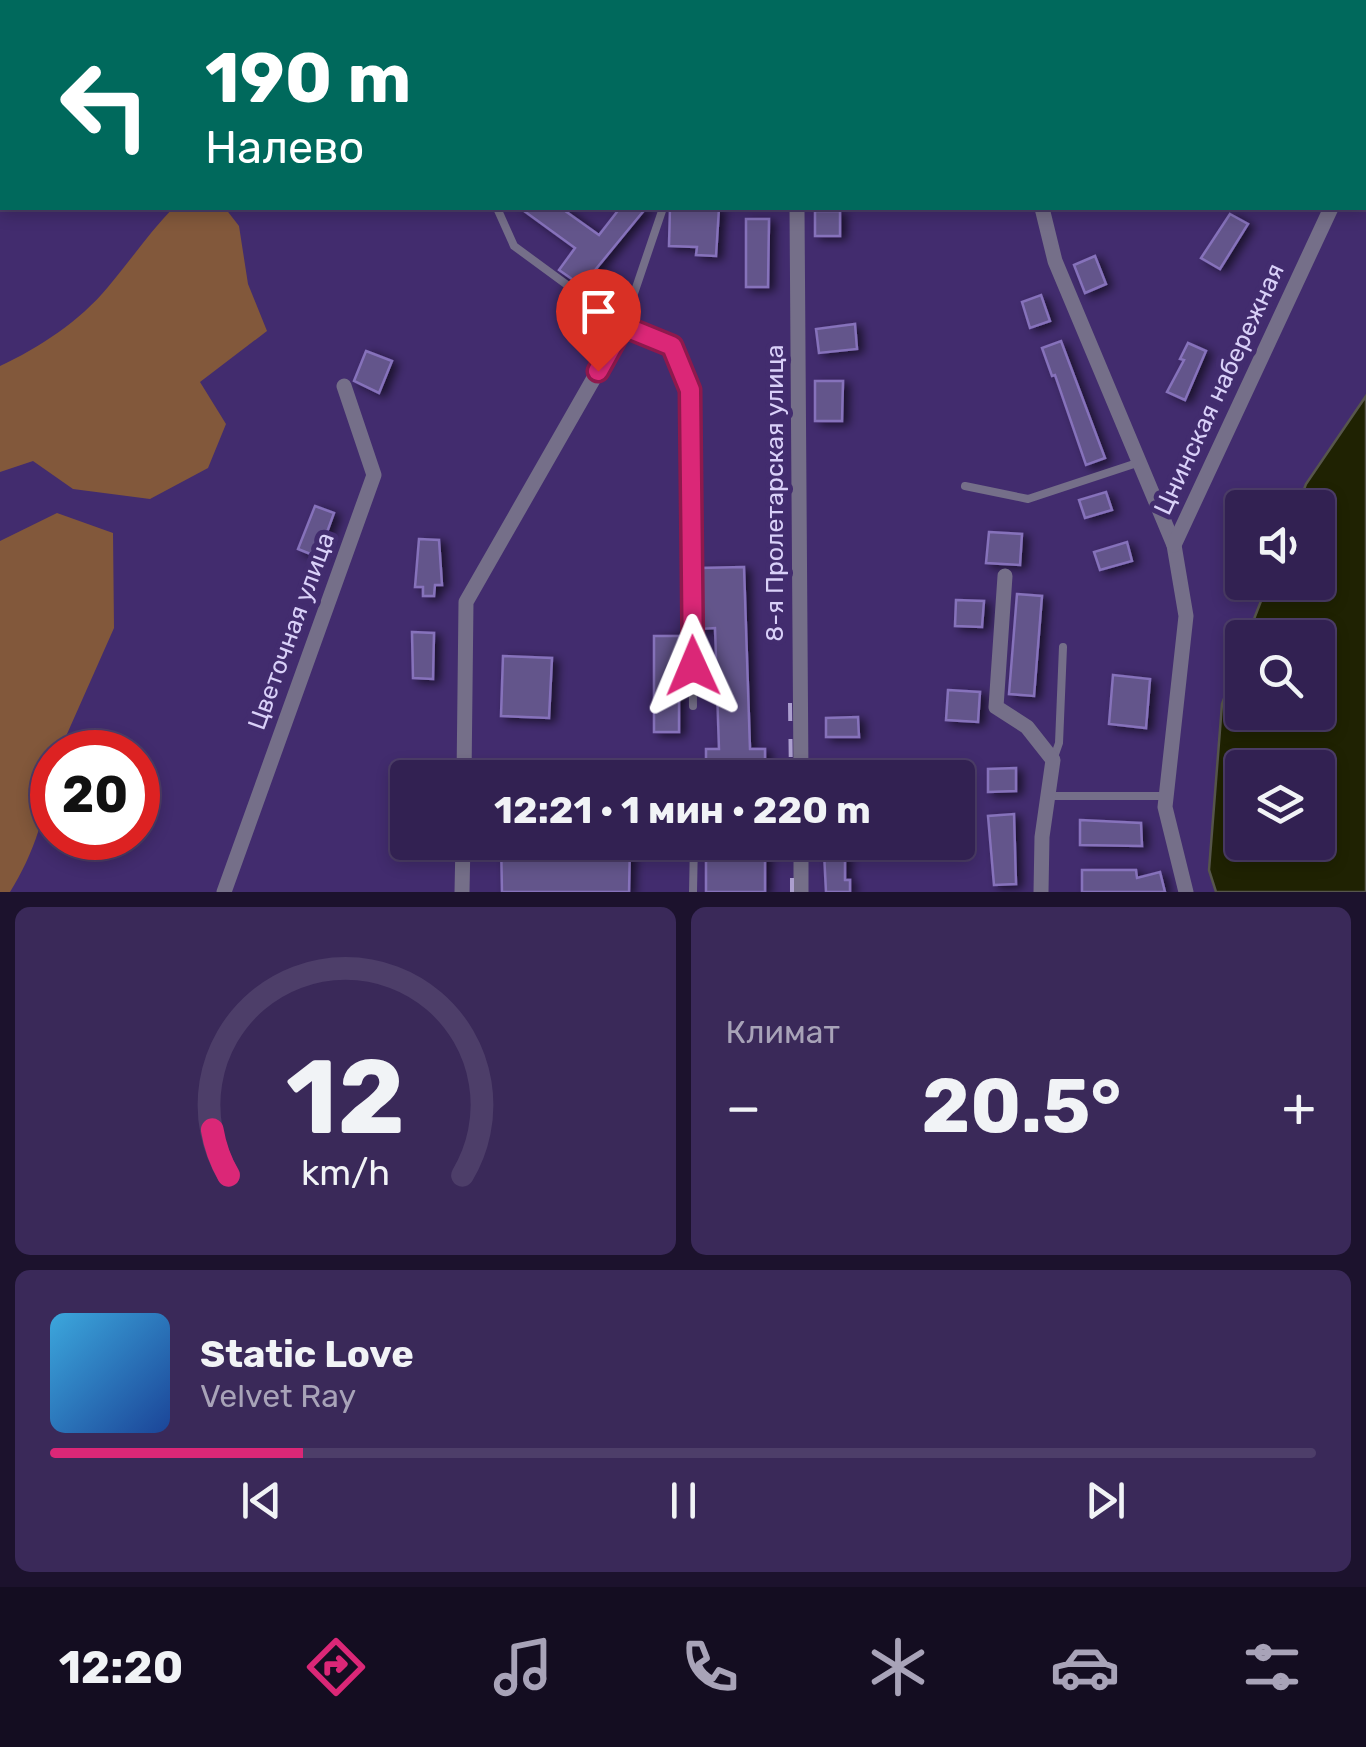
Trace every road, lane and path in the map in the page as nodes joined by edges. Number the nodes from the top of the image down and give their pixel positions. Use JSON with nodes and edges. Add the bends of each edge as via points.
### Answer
{"nodes":[{"id":1,"x":498,"y":210,"type":"edge"},
{"id":2,"x":662,"y":210,"type":"edge"},
{"id":3,"x":797,"y":210,"type":"edge"},
{"id":4,"x":1042,"y":210,"type":"edge"},
{"id":5,"x":1330,"y":210,"type":"edge"},
{"id":6,"x":623,"y":326,"type":"junction"},
{"id":7,"x":598,"y":371,"type":"joint"},
{"id":8,"x":344,"y":386,"type":"dead end"},
{"id":9,"x":1140,"y":462,"type":"junction"},
{"id":10,"x":965,"y":486,"type":"dead end"},
{"id":11,"x":1174,"y":546,"type":"junction"},
{"id":12,"x":1005,"y":576,"type":"dead end"},
{"id":13,"x":1064,"y":647,"type":"dead end"},
{"id":14,"x":693,"y":706,"type":"dead end"},
{"id":15,"x":464,"y":760,"type":"edge"},
{"id":16,"x":800,"y":760,"type":"edge"},
{"id":17,"x":1053,"y":760,"type":"junction"},
{"id":18,"x":1049,"y":796,"type":"junction"},
{"id":19,"x":1166,"y":796,"type":"junction"},
{"id":20,"x":463,"y":860,"type":"edge"},
{"id":21,"x":694,"y":860,"type":"edge"},
{"id":22,"x":801,"y":860,"type":"edge"},
{"id":23,"x":224,"y":892,"type":"edge"},
{"id":24,"x":462,"y":892,"type":"edge"},
{"id":25,"x":693,"y":892,"type":"edge"},
{"id":26,"x":801,"y":892,"type":"edge"},
{"id":27,"x":1041,"y":892,"type":"edge"},
{"id":28,"x":1186,"y":892,"type":"edge"}],
"edges":[{"from":1,"to":6,"type":"lane","via":[[514,246]]},
{"from":2,"to":6,"type":"lane"},
{"from":3,"to":16,"type":"street","name":"8-я Пролетарская улица"},
{"from":4,"to":9,"type":"street","via":[[1055,262]]},
{"from":5,"to":11,"type":"street","name":"Цнинская набережная"},
{"from":6,"to":7,"type":"lane"},
{"from":6,"to":14,"type":"lane","via":[[672,346],[690,390]]},
{"from":7,"to":15,"type":"street","via":[[466,602]]},
{"from":8,"to":23,"type":"street","name":"Цветочная улица","via":[[374,474]]},
{"from":9,"to":10,"type":"lane","via":[[1028,499]]},
{"from":9,"to":11,"type":"street"},
{"from":11,"to":19,"type":"street","name":"Цнинская набережная","via":[[1186,616]]},
{"from":12,"to":17,"type":"street","via":[[996,707],[1028,727]]},
{"from":13,"to":17,"type":"lane"},
{"from":17,"to":18,"type":"street"},
{"from":18,"to":19,"type":"lane"},
{"from":18,"to":27,"type":"street"},
{"from":19,"to":28,"type":"street","name":"Цнинская набережная"},
{"from":20,"to":24,"type":"street"},
{"from":21,"to":25,"type":"lane"},
{"from":22,"to":26,"type":"street"}]}
